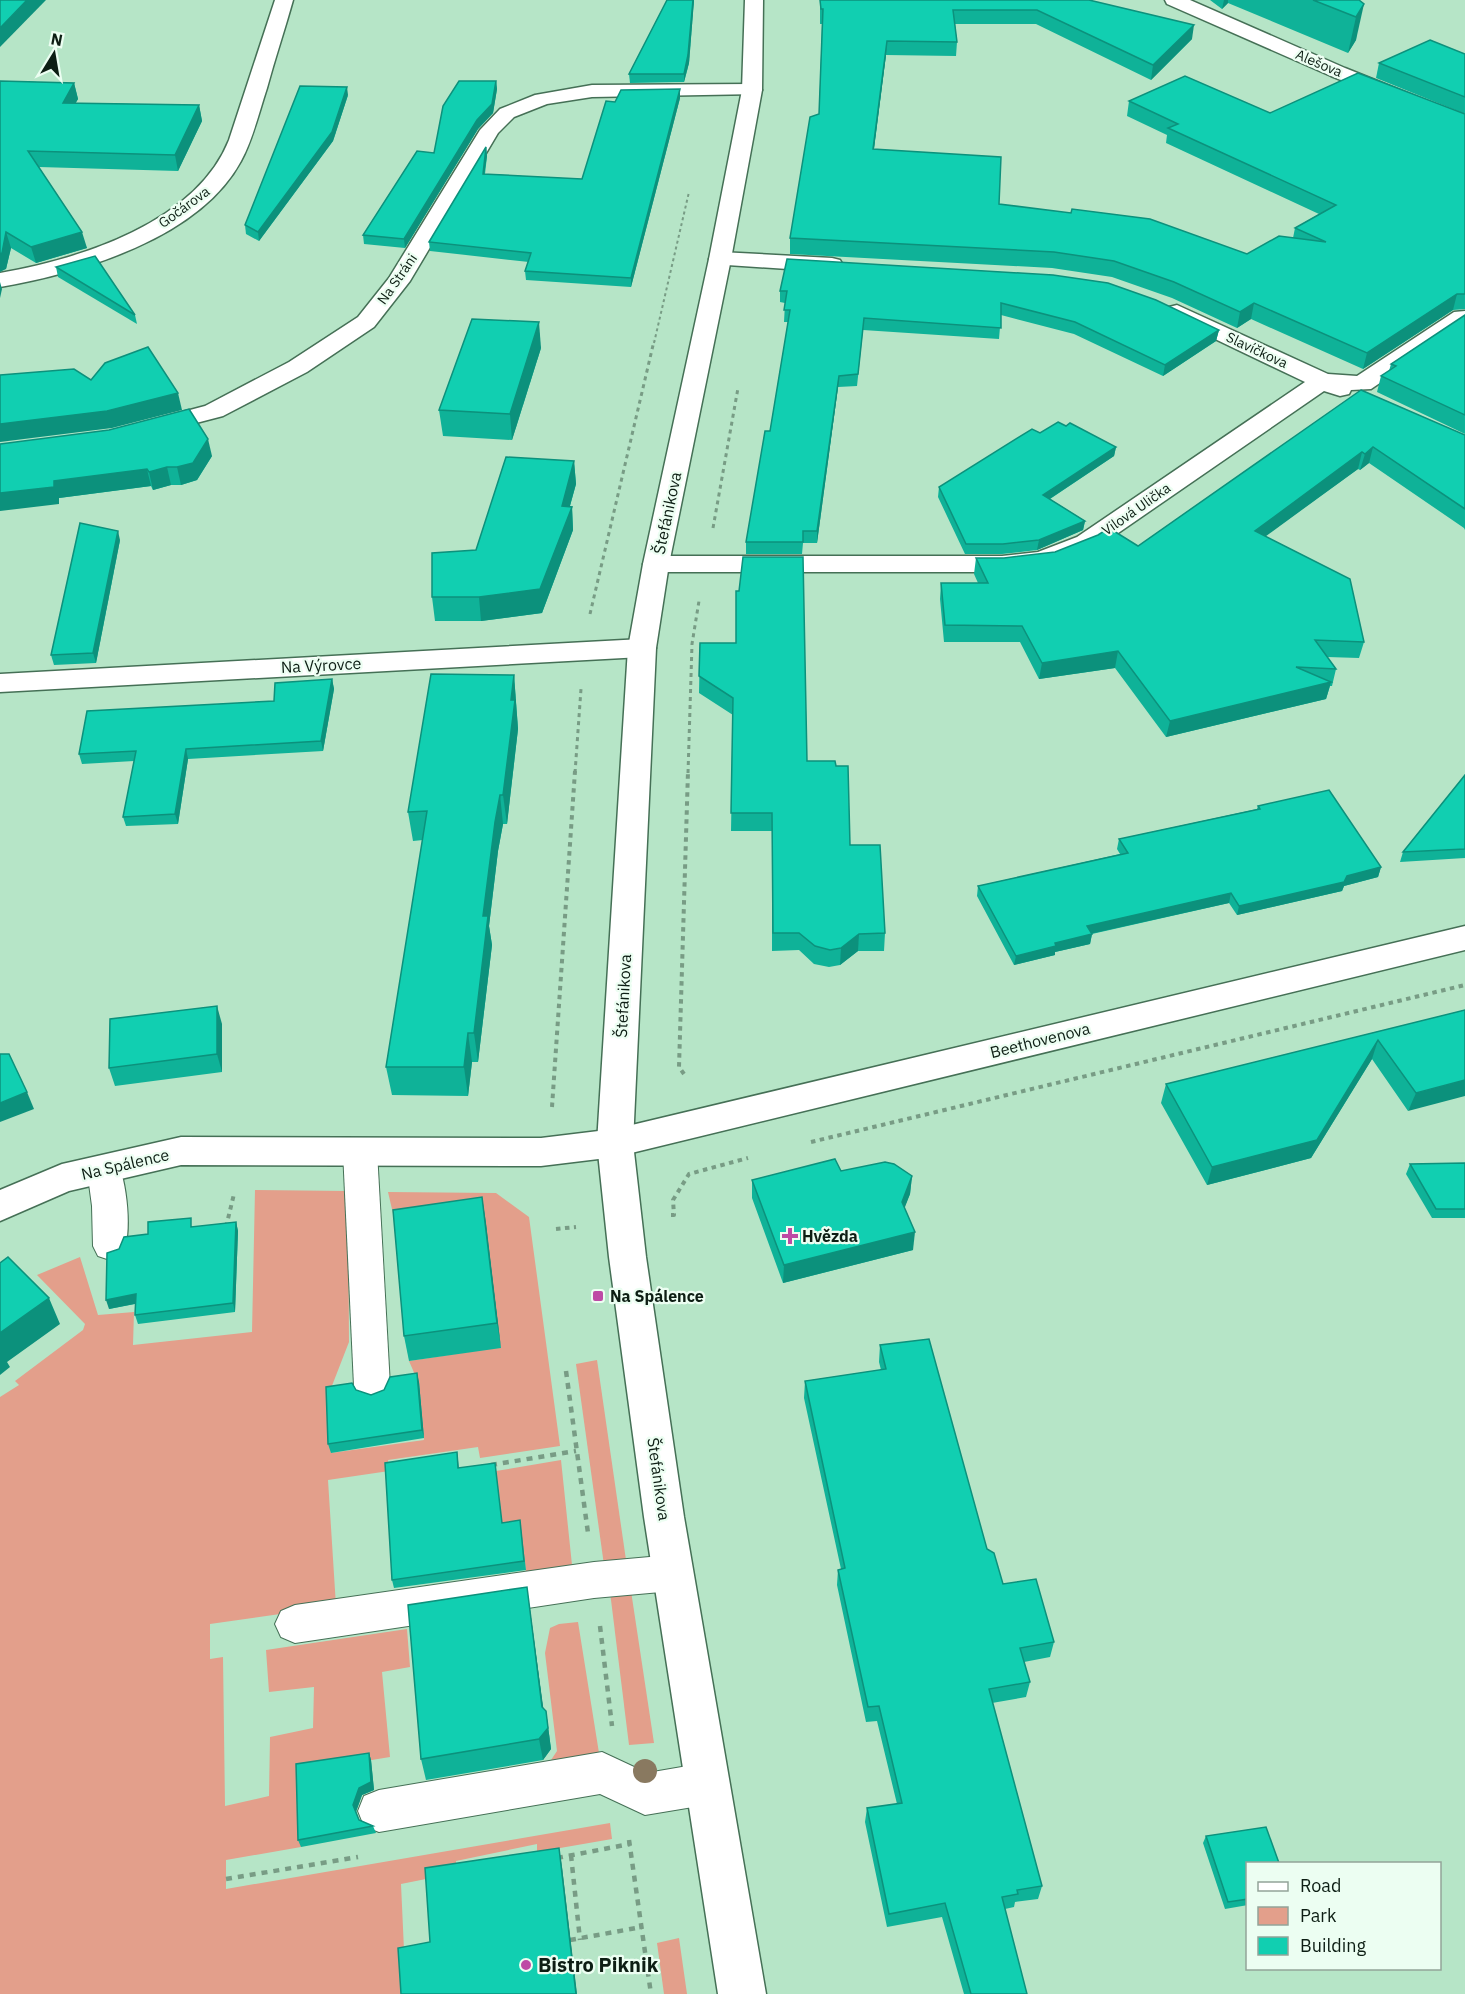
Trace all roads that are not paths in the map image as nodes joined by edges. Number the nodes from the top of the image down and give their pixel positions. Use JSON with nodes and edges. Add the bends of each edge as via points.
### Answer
{"nodes":[{"id":1,"x":284,"y":0,"type":"edge"},
{"id":2,"x":754,"y":0,"type":"edge"},
{"id":3,"x":1174,"y":0,"type":"edge"},
{"id":4,"x":752,"y":90,"type":"junction"},
{"id":5,"x":1465,"y":123,"type":"edge"},
{"id":6,"x":720,"y":259,"type":"junction"},
{"id":7,"x":853,"y":266,"type":"edge"},
{"id":8,"x":0,"y":280,"type":"edge"},
{"id":9,"x":1152,"y":301,"type":"edge"},
{"id":10,"x":1462,"y":316,"type":"edge"},
{"id":11,"x":1322,"y":381,"type":"junction"},
{"id":12,"x":1373,"y":404,"type":"edge"},
{"id":13,"x":124,"y":434,"type":"edge"},
{"id":14,"x":656,"y":564,"type":"junction"},
{"id":15,"x":642,"y":648,"type":"junction"},
{"id":16,"x":0,"y":682,"type":"edge"},
{"id":17,"x":1465,"y":938,"type":"edge"},
{"id":18,"x":615,"y":1143,"type":"junction"},
{"id":19,"x":360,"y":1151,"type":"junction"},
{"id":20,"x":104,"y":1169,"type":"junction"},
{"id":21,"x":0,"y":1206,"type":"edge"},
{"id":22,"x":110,"y":1246,"type":"dead end"},
{"id":23,"x":372,"y":1386,"type":"dead end"},
{"id":24,"x":672,"y":1573,"type":"junction"},
{"id":25,"x":295,"y":1624,"type":"dead end"},
{"id":26,"x":705,"y":1784,"type":"junction"},
{"id":27,"x":379,"y":1812,"type":"dead end"},
{"id":28,"x":742,"y":1994,"type":"edge"}],
"edges":[{"from":1,"to":8,"type":"street","name":"Gočárova","via":[[241,136],[215,184],[153,229],[88,259]]},
{"from":2,"to":4,"type":"street","name":"Štefánikova"},
{"from":3,"to":5,"type":"street","name":"Alešova"},
{"from":4,"to":6,"type":"street","name":"Štefánikova"},
{"from":4,"to":13,"type":"street","name":"Na Stráni","via":[[592,91],[542,99],[507,113],[490,130],[399,281],[366,322],[298,368],[214,411]]},
{"from":6,"to":7,"type":"street"},
{"from":6,"to":14,"type":"street","name":"Štefánikova"},
{"from":9,"to":11,"type":"street","name":"Slavíčkova"},
{"from":10,"to":11,"type":"street","via":[[1362,384]]},
{"from":11,"to":12,"type":"street","name":"Slavíčkova"},
{"from":11,"to":14,"type":"street","name":"Vilová Ulička","via":[[1086,543],[1043,560],[1002,564]]},
{"from":14,"to":15,"type":"street","name":"Štefánikova"},
{"from":15,"to":16,"type":"street","name":"Na Výrovce"},
{"from":15,"to":18,"type":"street","name":"Štefánikova"},
{"from":17,"to":18,"type":"street","name":"Beethovenova"},
{"from":18,"to":19,"type":"street","name":"Na Spálence","via":[[541,1152]]},
{"from":18,"to":24,"type":"street","name":"Štefánikova","via":[[622,1222]]},
{"from":19,"to":20,"type":"street","name":"Na Spálence","via":[[181,1151]]},
{"from":19,"to":23,"type":"lane"},
{"from":20,"to":21,"type":"street","name":"Na Spálence","via":[[62,1178]]},
{"from":20,"to":22,"type":"lane"},
{"from":24,"to":25,"type":"lane","via":[[594,1580]]},
{"from":24,"to":26,"type":"street","name":"Štefánikova"},
{"from":26,"to":27,"type":"lane","via":[[645,1794],[602,1773]]},
{"from":26,"to":28,"type":"street","name":"Štefánikova"}]}
